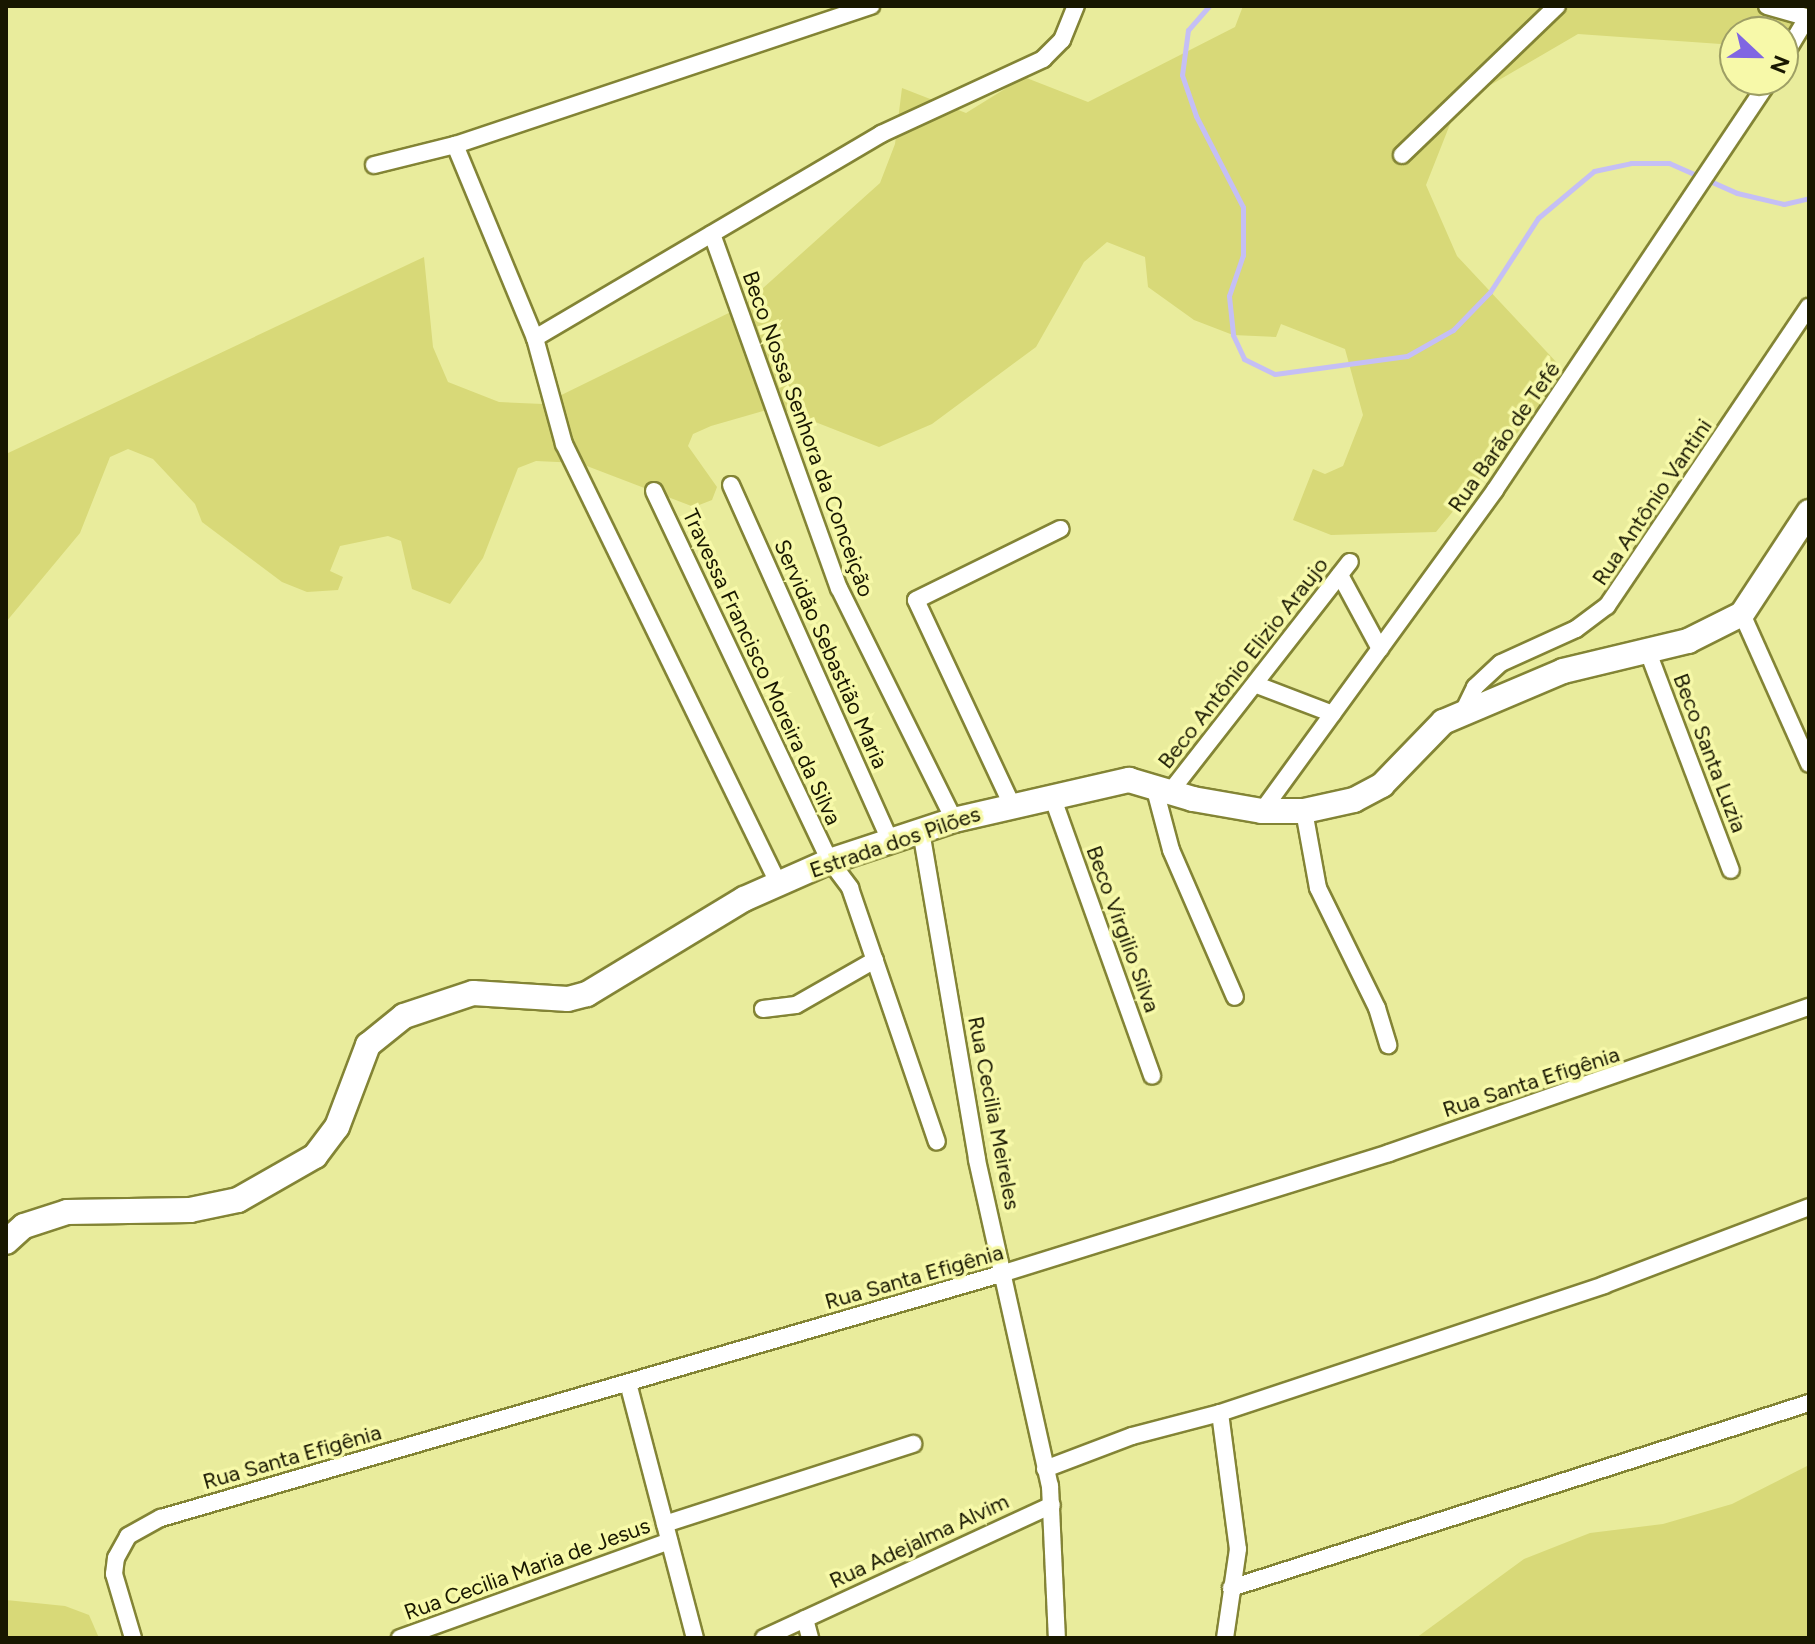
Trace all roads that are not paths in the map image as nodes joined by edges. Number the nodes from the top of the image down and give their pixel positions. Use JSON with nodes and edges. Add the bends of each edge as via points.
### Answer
{"nodes":[{"id":1,"x":871,"y":6,"type":"edge"},
{"id":2,"x":1076,"y":6,"type":"edge"},
{"id":3,"x":1557,"y":6,"type":"edge"},
{"id":4,"x":1767,"y":6,"type":"edge"},
{"id":5,"x":1808,"y":18,"type":"edge"},
{"id":6,"x":1759,"y":96,"type":"edge"},
{"id":7,"x":455,"y":145,"type":"junction"},
{"id":8,"x":1402,"y":155,"type":"dead end"},
{"id":9,"x":374,"y":165,"type":"dead end"},
{"id":10,"x":712,"y":234,"type":"junction"},
{"id":11,"x":1809,"y":307,"type":"edge"},
{"id":12,"x":535,"y":338,"type":"junction"},
{"id":13,"x":731,"y":485,"type":"dead end"},
{"id":14,"x":654,"y":491,"type":"dead end"},
{"id":15,"x":1809,"y":512,"type":"edge"},
{"id":16,"x":1060,"y":529,"type":"dead end"},
{"id":17,"x":1742,"y":614,"type":"junction"},
{"id":18,"x":1380,"y":649,"type":"junction"},
{"id":19,"x":1648,"y":652,"type":"junction"},
{"id":20,"x":1257,"y":685,"type":"junction"},
{"id":21,"x":1333,"y":714,"type":"junction"},
{"id":22,"x":1462,"y":714,"type":"junction"},
{"id":23,"x":1809,"y":764,"type":"edge"},
{"id":24,"x":1162,"y":789,"type":"junction"},
{"id":25,"x":1052,"y":796,"type":"junction"},
{"id":26,"x":1011,"y":803,"type":"junction"},
{"id":27,"x":1262,"y":811,"type":"junction"},
{"id":28,"x":1304,"y":811,"type":"junction"},
{"id":29,"x":954,"y":820,"type":"junction"},
{"id":30,"x":921,"y":831,"type":"junction"},
{"id":31,"x":890,"y":841,"type":"junction"},
{"id":32,"x":830,"y":861,"type":"junction"},
{"id":33,"x":1731,"y":870,"type":"dead end"},
{"id":34,"x":779,"y":884,"type":"junction"},
{"id":35,"x":875,"y":960,"type":"junction"},
{"id":36,"x":1235,"y":997,"type":"dead end"},
{"id":37,"x":1809,"y":1007,"type":"edge"},
{"id":38,"x":763,"y":1009,"type":"dead end"},
{"id":39,"x":1388,"y":1045,"type":"dead end"},
{"id":40,"x":1152,"y":1076,"type":"dead end"},
{"id":41,"x":937,"y":1142,"type":"dead end"},
{"id":42,"x":1809,"y":1207,"type":"edge"},
{"id":43,"x":6,"y":1242,"type":"edge"},
{"id":44,"x":1001,"y":1274,"type":"junction"},
{"id":45,"x":628,"y":1383,"type":"junction"},
{"id":46,"x":1809,"y":1403,"type":"edge"},
{"id":47,"x":1220,"y":1413,"type":"junction"},
{"id":48,"x":913,"y":1444,"type":"dead end"},
{"id":49,"x":1045,"y":1469,"type":"junction"},
{"id":50,"x":1052,"y":1505,"type":"junction"},
{"id":51,"x":665,"y":1524,"type":"junction"},
{"id":52,"x":669,"y":1541,"type":"junction"},
{"id":53,"x":1231,"y":1588,"type":"junction"},
{"id":54,"x":805,"y":1619,"type":"junction"},
{"id":55,"x":133,"y":1638,"type":"edge"},
{"id":56,"x":400,"y":1638,"type":"edge"},
{"id":57,"x":695,"y":1638,"type":"edge"},
{"id":58,"x":764,"y":1638,"type":"edge"},
{"id":59,"x":810,"y":1638,"type":"edge"},
{"id":60,"x":1057,"y":1638,"type":"edge"},
{"id":61,"x":1225,"y":1638,"type":"edge"}],
"edges":[{"from":1,"to":7,"type":"street"},
{"from":2,"to":10,"type":"street","via":[[1062,40],[1043,59],[881,134]]},
{"from":3,"to":8,"type":"street"},
{"from":4,"to":5,"type":"street"},
{"from":6,"to":18,"type":"street","name":"Rua Barão de Tefé","via":[[1700,190]]},
{"from":7,"to":9,"type":"street"},
{"from":7,"to":12,"type":"street"},
{"from":10,"to":12,"type":"street"},
{"from":10,"to":29,"type":"street","name":"Beco Nossa Senhora da Conceição","via":[[839,588]]},
{"from":11,"to":22,"type":"street","name":"Rua Antônio Vantini","via":[[1607,606],[1576,629],[1501,663],[1475,687]]},
{"from":12,"to":34,"type":"street","via":[[564,444]]},
{"from":13,"to":31,"type":"street","name":"Servidão Sebastião Maria"},
{"from":14,"to":32,"type":"street","name":"Travessa Francisco Moreira da Silva"},
{"from":15,"to":17,"type":"street"},
{"from":16,"to":26,"type":"street","via":[[919,595],[916,605]]},
{"from":17,"to":19,"type":"street","name":"Estrada dos Pilões","via":[[1688,641]]},
{"from":17,"to":23,"type":"street"},
{"from":18,"to":20,"type":"street","name":"Beco Antônio Elizio Araujo","via":[[1345,568]]},
{"from":18,"to":21,"type":"street","name":"Rua Barão de Tefé"},
{"from":19,"to":22,"type":"street","name":"Estrada dos Pilões","via":[[1563,671]]},
{"from":19,"to":33,"type":"street","name":"Beco Santa Luzia"},
{"from":20,"to":21,"type":"street"},
{"from":20,"to":24,"type":"street","name":"Beco Antônio Elizio Araujo"},
{"from":21,"to":27,"type":"street","name":"Rua Barão de Tefé"},
{"from":22,"to":28,"type":"street","name":"Estrada dos Pilões","via":[[1443,722],[1366,795]]},
{"from":24,"to":25,"type":"street","name":"Estrada dos Pilões","via":[[1118,780]]},
{"from":24,"to":27,"type":"street","name":"Estrada dos Pilões"},
{"from":24,"to":36,"type":"street","via":[[1171,850]]},
{"from":25,"to":26,"type":"street","name":"Estrada dos Pilões"},
{"from":25,"to":40,"type":"street","name":"Beco Virgilio Silva"},
{"from":26,"to":29,"type":"street","name":"Estrada dos Pilões"},
{"from":27,"to":28,"type":"street","name":"Estrada dos Pilões"},
{"from":28,"to":39,"type":"street","via":[[1318,888],[1377,1008]]},
{"from":29,"to":30,"type":"street","name":"Estrada dos Pilões"},
{"from":30,"to":31,"type":"street","name":"Estrada dos Pilões"},
{"from":30,"to":44,"type":"street","name":"Rua Cecilia Meireles"},
{"from":31,"to":32,"type":"street","name":"Estrada dos Pilões"},
{"from":32,"to":34,"type":"street","name":"Estrada dos Pilões"},
{"from":32,"to":35,"type":"street","name":"Travessa Francisco Moreira da Silva","via":[[850,888]]},
{"from":34,"to":43,"type":"street","name":"Estrada dos Pilões","via":[[709,917],[587,994],[568,999],[473,993],[404,1016],[368,1045],[337,1127],[315,1156],[252,1193],[190,1210],[54,1215],[24,1226]]},
{"from":35,"to":38,"type":"street","via":[[796,1005]]},
{"from":35,"to":41,"type":"street","name":"Travessa Francisco Moreira da Silva"},
{"from":37,"to":44,"type":"street","name":"Rua Santa Efigênia","via":[[1389,1153]]},
{"from":42,"to":47,"type":"street","via":[[1604,1285]]},
{"from":44,"to":45,"type":"street","name":"Rua Santa Efigênia"},
{"from":44,"to":49,"type":"street","name":"Rua Cecilia Meireles"},
{"from":45,"to":51,"type":"street"},
{"from":45,"to":55,"type":"street","name":"Rua Santa Efigênia","via":[[139,1528],[122,1546],[114,1574]]},
{"from":46,"to":53,"type":"street"},
{"from":47,"to":49,"type":"street","via":[[1132,1436]]},
{"from":47,"to":53,"type":"street","via":[[1236,1525]]},
{"from":48,"to":51,"type":"street"},
{"from":49,"to":50,"type":"street","name":"Rua Cecilia Meireles"},
{"from":50,"to":54,"type":"street","name":"Rua Adejalma Alvim"},
{"from":50,"to":60,"type":"street","name":"Rua Cecilia Meireles"},
{"from":51,"to":52,"type":"street"},
{"from":52,"to":56,"type":"street","name":"Rua Cecilia Maria de Jesus"},
{"from":52,"to":57,"type":"street"},
{"from":53,"to":61,"type":"street"},
{"from":54,"to":58,"type":"street","name":"Rua Adejalma Alvim"},
{"from":54,"to":59,"type":"street"}]}
